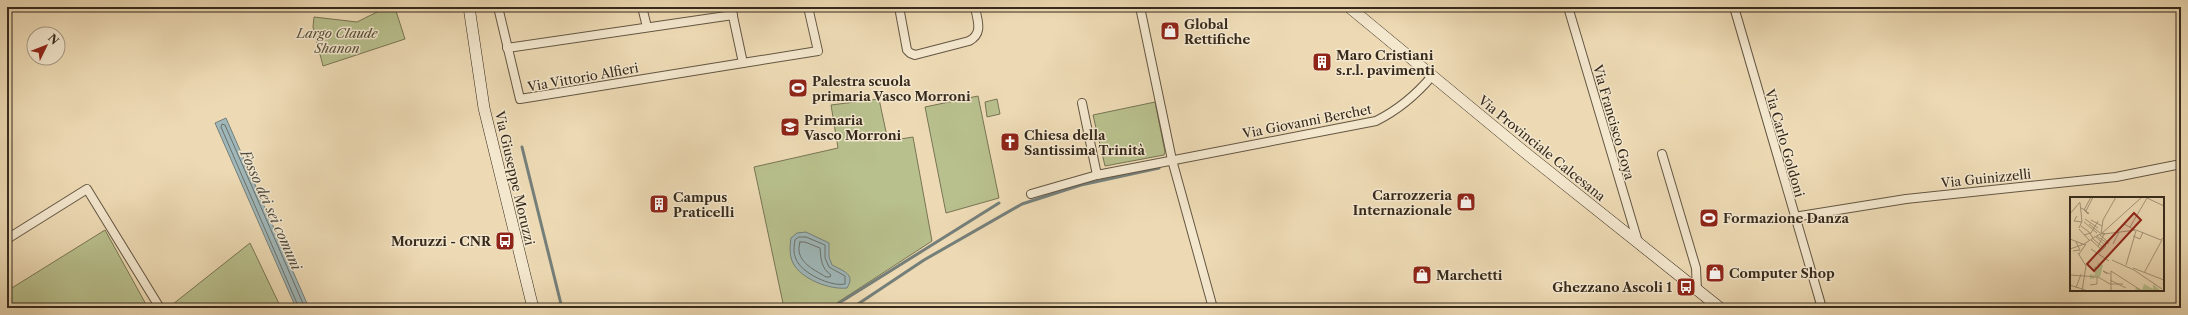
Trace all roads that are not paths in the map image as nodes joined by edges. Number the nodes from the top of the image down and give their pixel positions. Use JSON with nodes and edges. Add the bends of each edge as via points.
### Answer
{"nodes":[{"id":1,"x":461,"y":7,"type":"edge"},
{"id":2,"x":469,"y":7,"type":"edge"},
{"id":3,"x":498,"y":7,"type":"edge"},
{"id":4,"x":642,"y":7,"type":"edge"},
{"id":5,"x":808,"y":7,"type":"edge"},
{"id":6,"x":899,"y":7,"type":"edge"},
{"id":7,"x":975,"y":7,"type":"edge"},
{"id":8,"x":1140,"y":7,"type":"edge"},
{"id":9,"x":1349,"y":7,"type":"edge"},
{"id":10,"x":1568,"y":7,"type":"edge"},
{"id":11,"x":1734,"y":7,"type":"edge"},
{"id":12,"x":732,"y":11,"type":"edge"},
{"id":13,"x":647,"y":27,"type":"junction"},
{"id":14,"x":507,"y":48,"type":"junction"},
{"id":15,"x":474,"y":53,"type":"junction"},
{"id":16,"x":743,"y":63,"type":"junction"},
{"id":17,"x":1432,"y":76,"type":"junction"},
{"id":18,"x":1082,"y":103,"type":"dead end"},
{"id":19,"x":1662,"y":154,"type":"dead end"},
{"id":20,"x":1172,"y":160,"type":"junction"},
{"id":21,"x":2181,"y":164,"type":"edge"},
{"id":22,"x":1098,"y":175,"type":"junction"},
{"id":23,"x":1031,"y":194,"type":"dead end"},
{"id":24,"x":1794,"y":217,"type":"junction"},
{"id":25,"x":7,"y":239,"type":"edge"},
{"id":26,"x":1639,"y":244,"type":"junction"},
{"id":27,"x":1697,"y":290,"type":"junction"},
{"id":28,"x":160,"y":308,"type":"edge"},
{"id":29,"x":533,"y":308,"type":"edge"},
{"id":30,"x":1213,"y":308,"type":"edge"},
{"id":31,"x":1720,"y":308,"type":"edge"},
{"id":32,"x":1822,"y":308,"type":"edge"}],
"edges":[{"from":1,"to":15,"type":"main road","name":"Via Giuseppe Moruzzi"},
{"from":2,"to":15,"type":"main road","name":"Via Giuseppe Moruzzi"},
{"from":3,"to":14,"type":"street","name":"Via Vittorio Alfieri"},
{"from":4,"to":13,"type":"street"},
{"from":5,"to":16,"type":"street","via":[[818,51]]},
{"from":6,"to":7,"type":"street","via":[[906,45],[910,53],[915,55],[978,35]]},
{"from":8,"to":20,"type":"street"},
{"from":9,"to":17,"type":"main road","name":"Via Provinciale Calcesana"},
{"from":10,"to":26,"type":"street","name":"Via Francisco Goya"},
{"from":11,"to":24,"type":"street","name":"Via Carlo Goldoni"},
{"from":12,"to":13,"type":"street"},
{"from":12,"to":16,"type":"street"},
{"from":13,"to":14,"type":"street"},
{"from":14,"to":16,"type":"street","name":"Via Vittorio Alfieri","via":[[520,99]]},
{"from":15,"to":29,"type":"main road","name":"Via Giuseppe Moruzzi","via":[[497,166]]},
{"from":17,"to":20,"type":"street","name":"Via Giovanni Berchet","via":[[1395,110],[1376,121]]},
{"from":17,"to":26,"type":"main road","name":"Via Provinciale Calcesana"},
{"from":18,"to":22,"type":"street"},
{"from":19,"to":27,"type":"street","via":[[1696,268]]},
{"from":20,"to":22,"type":"street","name":"Via Giovanni Berchet"},
{"from":20,"to":30,"type":"street"},
{"from":21,"to":24,"type":"street","name":"Via Guinizzelli","via":[[2116,177],[1913,198]]},
{"from":22,"to":23,"type":"street","name":"Via Giovanni Berchet"},
{"from":24,"to":32,"type":"street","name":"Via Carlo Goldoni"},
{"from":25,"to":28,"type":"street","via":[[87,189]]},
{"from":26,"to":27,"type":"main road","name":"Via Provinciale Calcesana"},
{"from":27,"to":31,"type":"main road","name":"Via Provinciale Calcesana"}]}
